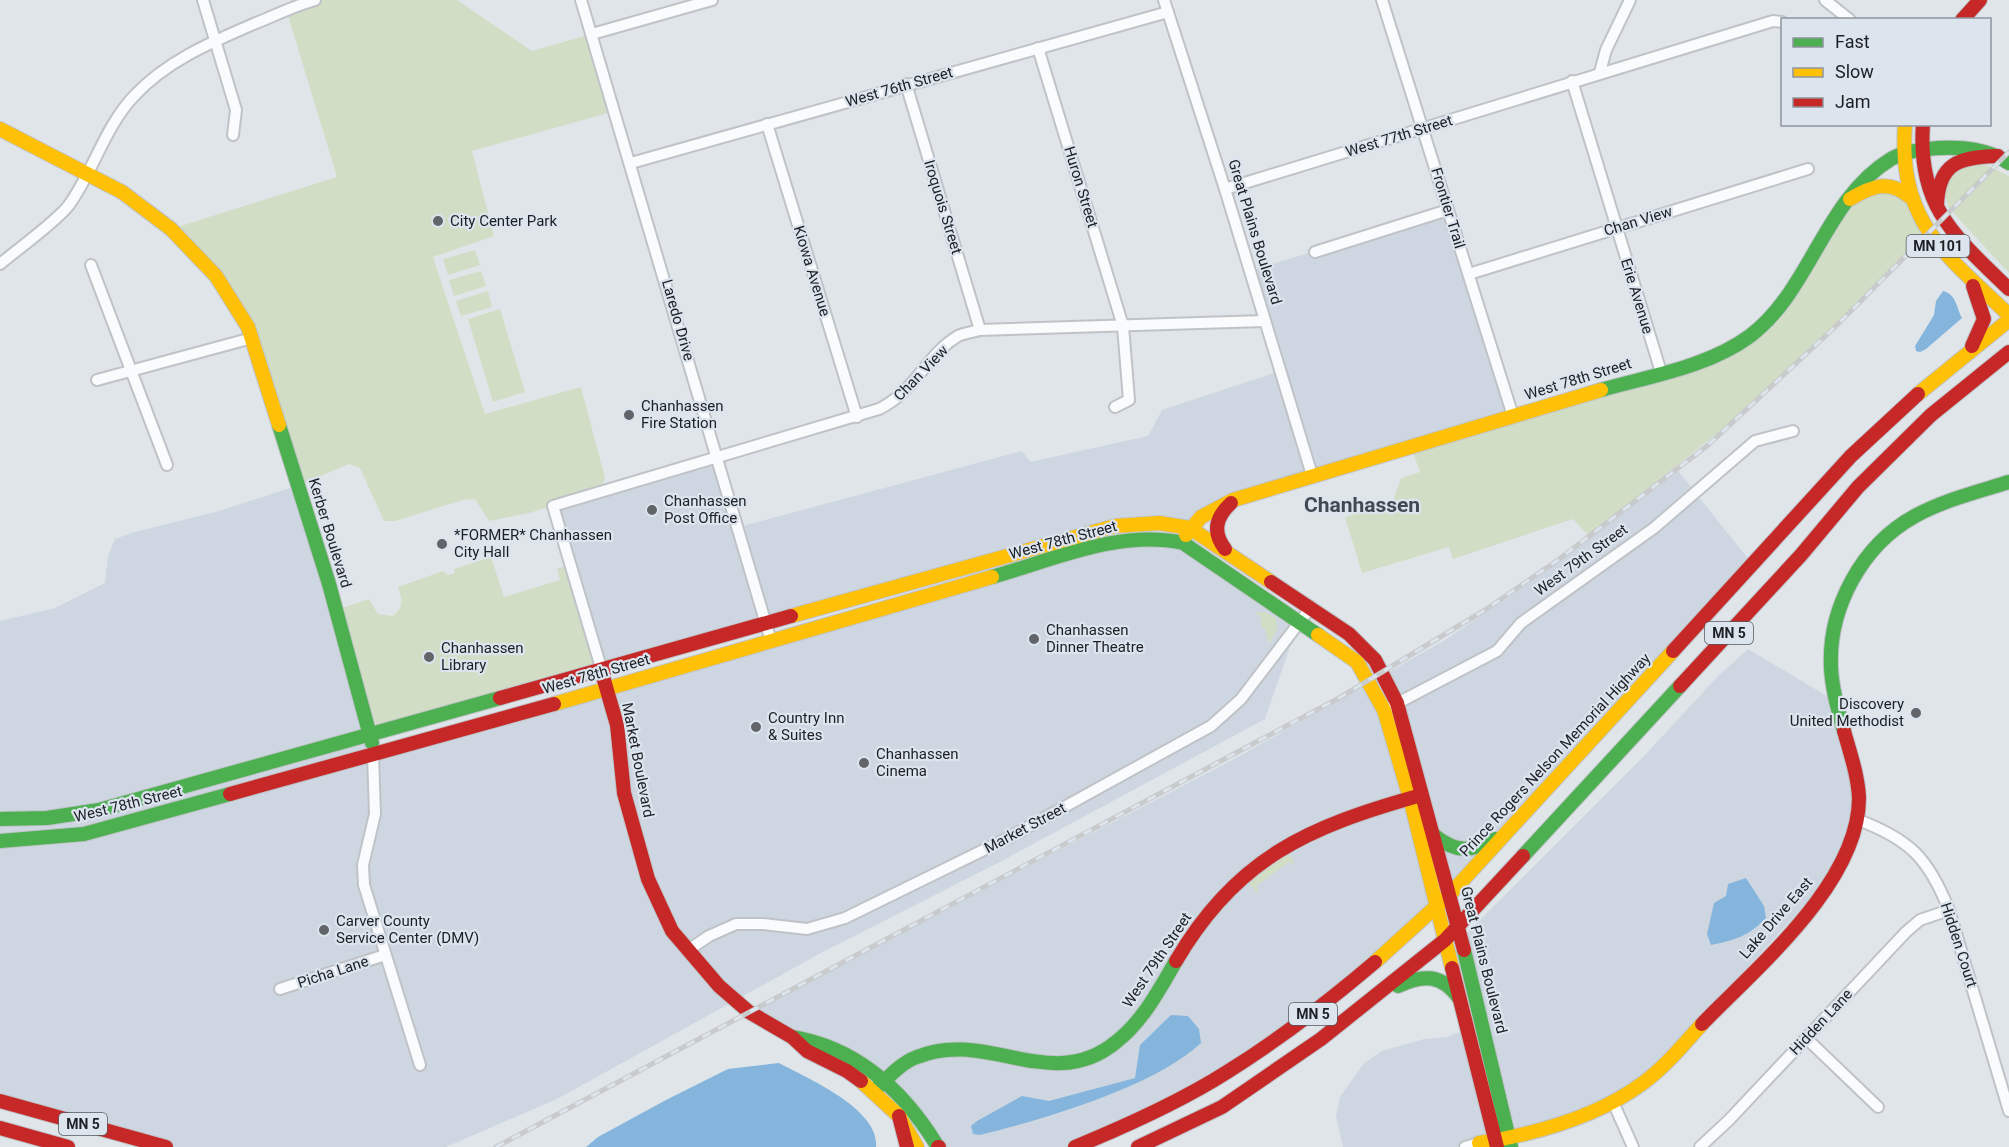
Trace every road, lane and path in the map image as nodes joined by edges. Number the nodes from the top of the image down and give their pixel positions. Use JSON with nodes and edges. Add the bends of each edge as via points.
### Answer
{"nodes":[{"id":1,"x":202,"y":0,"type":"edge"},
{"id":2,"x":315,"y":0,"type":"edge"},
{"id":3,"x":581,"y":0,"type":"edge"},
{"id":4,"x":712,"y":0,"type":"edge"},
{"id":5,"x":1164,"y":0,"type":"edge"},
{"id":6,"x":1382,"y":0,"type":"edge"},
{"id":7,"x":1630,"y":0,"type":"edge"},
{"id":8,"x":1825,"y":0,"type":"edge"},
{"id":9,"x":1980,"y":0,"type":"edge"},
{"id":10,"x":1984,"y":0,"type":"edge"},
{"id":11,"x":1168,"y":12,"type":"junction"},
{"id":12,"x":1848,"y":18,"type":"edge"},
{"id":13,"x":1964,"y":18,"type":"edge"},
{"id":14,"x":1977,"y":18,"type":"edge"},
{"id":15,"x":1781,"y":22,"type":"edge"},
{"id":16,"x":592,"y":34,"type":"junction"},
{"id":17,"x":215,"y":40,"type":"junction"},
{"id":18,"x":1038,"y":48,"type":"junction"},
{"id":19,"x":1600,"y":72,"type":"junction"},
{"id":20,"x":1572,"y":81,"type":"junction"},
{"id":21,"x":906,"y":84,"type":"junction"},
{"id":22,"x":767,"y":124,"type":"junction"},
{"id":23,"x":1905,"y":126,"type":"edge"},
{"id":24,"x":1923,"y":126,"type":"edge"},
{"id":25,"x":0,"y":129,"type":"edge"},
{"id":26,"x":1423,"y":129,"type":"junction"},
{"id":27,"x":233,"y":135,"type":"dead end"},
{"id":28,"x":1922,"y":150,"type":"junction"},
{"id":29,"x":1902,"y":155,"type":"junction"},
{"id":30,"x":2003,"y":160,"type":"edge"},
{"id":31,"x":631,"y":163,"type":"junction"},
{"id":32,"x":1808,"y":169,"type":"dead end"},
{"id":33,"x":87,"y":173,"type":"junction"},
{"id":34,"x":1225,"y":189,"type":"junction"},
{"id":35,"x":1910,"y":197,"type":"junction"},
{"id":36,"x":1850,"y":199,"type":"junction"},
{"id":37,"x":1449,"y":210,"type":"junction"},
{"id":38,"x":1938,"y":213,"type":"junction"},
{"id":39,"x":1617,"y":228,"type":"junction"},
{"id":40,"x":1315,"y":252,"type":"dead end"},
{"id":41,"x":0,"y":264,"type":"edge"},
{"id":42,"x":91,"y":265,"type":"dead end"},
{"id":43,"x":1468,"y":274,"type":"junction"},
{"id":44,"x":1970,"y":279,"type":"junction"},
{"id":45,"x":2009,"y":289,"type":"edge"},
{"id":46,"x":2009,"y":315,"type":"edge"},
{"id":47,"x":2009,"y":320,"type":"edge"},
{"id":48,"x":1264,"y":321,"type":"junction"},
{"id":49,"x":1123,"y":326,"type":"junction"},
{"id":50,"x":980,"y":330,"type":"junction"},
{"id":51,"x":252,"y":338,"type":"junction"},
{"id":52,"x":1970,"y":349,"type":"junction"},
{"id":53,"x":2009,"y":352,"type":"edge"},
{"id":54,"x":2009,"y":360,"type":"edge"},
{"id":55,"x":131,"y":370,"type":"junction"},
{"id":56,"x":1661,"y":372,"type":"junction"},
{"id":57,"x":1978,"y":375,"type":"junction"},
{"id":58,"x":97,"y":380,"type":"dead end"},
{"id":59,"x":1115,"y":407,"type":"dead end"},
{"id":60,"x":1513,"y":416,"type":"junction"},
{"id":61,"x":856,"y":417,"type":"junction"},
{"id":62,"x":1794,"y":431,"type":"dead end"},
{"id":63,"x":718,"y":457,"type":"junction"},
{"id":64,"x":167,"y":465,"type":"dead end"},
{"id":65,"x":1312,"y":475,"type":"junction"},
{"id":66,"x":2009,"y":482,"type":"edge"},
{"id":67,"x":1233,"y":501,"type":"junction"},
{"id":68,"x":553,"y":506,"type":"joint"},
{"id":69,"x":1190,"y":528,"type":"junction"},
{"id":70,"x":1182,"y":543,"type":"junction"},
{"id":71,"x":1225,"y":549,"type":"junction"},
{"id":72,"x":1311,"y":607,"type":"junction"},
{"id":73,"x":1299,"y":621,"type":"junction"},
{"id":74,"x":766,"y":624,"type":"junction"},
{"id":75,"x":771,"y":641,"type":"junction"},
{"id":76,"x":602,"y":671,"type":"junction"},
{"id":77,"x":607,"y":688,"type":"junction"},
{"id":78,"x":1397,"y":703,"type":"junction"},
{"id":79,"x":1384,"y":710,"type":"junction"},
{"id":80,"x":371,"y":735,"type":"junction"},
{"id":81,"x":373,"y":754,"type":"junction"},
{"id":82,"x":1417,"y":796,"type":"junction"},
{"id":83,"x":0,"y":819,"type":"edge"},
{"id":84,"x":1856,"y":819,"type":"junction"},
{"id":85,"x":1518,"y":822,"type":"junction"},
{"id":86,"x":1435,"y":836,"type":"junction"},
{"id":87,"x":0,"y":841,"type":"edge"},
{"id":88,"x":1451,"y":893,"type":"junction"},
{"id":89,"x":1437,"y":906,"type":"junction"},
{"id":90,"x":1949,"y":910,"type":"junction"},
{"id":91,"x":1460,"y":927,"type":"junction"},
{"id":92,"x":1444,"y":940,"type":"junction"},
{"id":93,"x":687,"y":951,"type":"junction"},
{"id":94,"x":385,"y":955,"type":"junction"},
{"id":95,"x":280,"y":989,"type":"dead end"},
{"id":96,"x":1376,"y":998,"type":"junction"},
{"id":97,"x":1459,"y":998,"type":"junction"},
{"id":98,"x":792,"y":1037,"type":"junction"},
{"id":99,"x":1806,"y":1038,"type":"junction"},
{"id":100,"x":420,"y":1065,"type":"dead end"},
{"id":101,"x":884,"y":1081,"type":"junction"},
{"id":102,"x":874,"y":1091,"type":"junction"},
{"id":103,"x":0,"y":1101,"type":"edge"},
{"id":104,"x":1613,"y":1102,"type":"junction"},
{"id":105,"x":1878,"y":1107,"type":"dead end"},
{"id":106,"x":2009,"y":1111,"type":"edge"},
{"id":107,"x":899,"y":1116,"type":"junction"},
{"id":108,"x":0,"y":1128,"type":"edge"},
{"id":109,"x":1479,"y":1143,"type":"joint"},
{"id":110,"x":1503,"y":1143,"type":"edge"},
{"id":111,"x":68,"y":1147,"type":"edge"},
{"id":112,"x":166,"y":1147,"type":"edge"},
{"id":113,"x":907,"y":1147,"type":"edge"},
{"id":114,"x":917,"y":1147,"type":"edge"},
{"id":115,"x":938,"y":1147,"type":"edge"},
{"id":116,"x":1075,"y":1147,"type":"edge"},
{"id":117,"x":1138,"y":1147,"type":"edge"},
{"id":118,"x":1465,"y":1147,"type":"edge"},
{"id":119,"x":1633,"y":1147,"type":"edge"},
{"id":120,"x":1700,"y":1147,"type":"edge"}],
"edges":[{"from":1,"to":17,"type":"street"},
{"from":2,"to":17,"type":"street"},
{"from":3,"to":16,"type":"street","name":"Laredo Drive"},
{"from":4,"to":16,"type":"street"},
{"from":5,"to":11,"type":"street","name":"Great Plains Boulevard"},
{"from":6,"to":26,"type":"street","name":"Frontier Trail"},
{"from":7,"to":19,"type":"street"},
{"from":8,"to":12,"type":"street"},
{"from":9,"to":13,"type":"street"},
{"from":10,"to":14,"type":"street"},
{"from":11,"to":18,"type":"street","name":"West 76th Street"},
{"from":11,"to":34,"type":"street","name":"Great Plains Boulevard"},
{"from":15,"to":19,"type":"street"},
{"from":16,"to":31,"type":"street","name":"Laredo Drive"},
{"from":17,"to":27,"type":"street","via":[[236,110]]},
{"from":17,"to":33,"type":"street","via":[[184,56],[134,96],[114,123]]},
{"from":18,"to":21,"type":"street","name":"West 76th Street"},
{"from":18,"to":49,"type":"street","name":"Huron Street"},
{"from":19,"to":20,"type":"street","name":"West 77th Street"},
{"from":20,"to":26,"type":"street","name":"West 77th Street"},
{"from":20,"to":39,"type":"street","name":"Erie Avenue"},
{"from":21,"to":22,"type":"street","name":"West 76th Street"},
{"from":21,"to":50,"type":"street","name":"Iroquois Street"},
{"from":22,"to":31,"type":"street","name":"West 76th Street"},
{"from":22,"to":61,"type":"street","name":"Kiowa Avenue"},
{"from":23,"to":29,"type":"street","number":"MN 101"},
{"from":24,"to":28,"type":"street","number":"MN 101"},
{"from":25,"to":33,"type":"street","name":"Kerber Boulevard"},
{"from":26,"to":34,"type":"street","name":"West 77th Street"},
{"from":26,"to":37,"type":"street","name":"Frontier Trail"},
{"from":28,"to":29,"type":"street","name":"West 78th Street"},
{"from":28,"to":30,"type":"street","name":"West 78th Street","via":[[1965,148]]},
{"from":28,"to":38,"type":"street","number":"MN 101","via":[[1927,188]]},
{"from":29,"to":35,"type":"street","number":"MN 101"},
{"from":29,"to":36,"type":"street","name":"West 78th Street","via":[[1878,170]]},
{"from":30,"to":38,"type":"street","via":[[1972,156],[1947,168],[1938,186]]},
{"from":31,"to":63,"type":"street","name":"Laredo Drive"},
{"from":32,"to":39,"type":"street","name":"Chan View"},
{"from":33,"to":41,"type":"street","via":[[69,206]]},
{"from":33,"to":51,"type":"street","name":"Kerber Boulevard","via":[[122,192],[171,229],[216,276]]},
{"from":34,"to":48,"type":"street","name":"Great Plains Boulevard"},
{"from":35,"to":36,"type":"street","via":[[1902,189],[1885,184]]},
{"from":35,"to":44,"type":"street","number":"MN 101","via":[[1928,233]]},
{"from":36,"to":56,"type":"street","name":"West 78th Street","via":[[1769,320],[1729,349]]},
{"from":37,"to":40,"type":"street"},
{"from":37,"to":43,"type":"street","name":"Frontier Trail"},
{"from":38,"to":45,"type":"street","number":"MN 101","via":[[1950,231]]},
{"from":39,"to":43,"type":"street","name":"Chan View"},
{"from":39,"to":56,"type":"street","name":"Erie Avenue"},
{"from":42,"to":55,"type":"street"},
{"from":43,"to":60,"type":"street","name":"Frontier Trail"},
{"from":44,"to":46,"type":"street","number":"MN 101"},
{"from":44,"to":52,"type":"street","via":[[1984,319]]},
{"from":47,"to":52,"type":"street","name":"Prince Rogers Nelson Memorial Highway","number":"MN 5"},
{"from":48,"to":49,"type":"street","name":"Chan View"},
{"from":48,"to":65,"type":"street","name":"Great Plains Boulevard"},
{"from":49,"to":50,"type":"street","name":"Chan View"},
{"from":49,"to":59,"type":"street","name":"Huron Street","via":[[1129,400]]},
{"from":50,"to":61,"type":"street","name":"Chan View","via":[[959,336],[939,351],[909,390],[894,401]]},
{"from":51,"to":55,"type":"street"},
{"from":51,"to":80,"type":"street","name":"Kerber Boulevard","via":[[329,584]]},
{"from":52,"to":85,"type":"street","name":"Prince Rogers Nelson Memorial Highway","number":"MN 5","via":[[1851,456]]},
{"from":53,"to":57,"type":"street","number":"MN 5"},
{"from":54,"to":57,"type":"street"},
{"from":55,"to":58,"type":"street"},
{"from":55,"to":64,"type":"street"},
{"from":56,"to":60,"type":"street","name":"West 78th Street"},
{"from":57,"to":91,"type":"street","number":"MN 5","via":[[1858,487],[1801,555]]},
{"from":60,"to":65,"type":"street","name":"West 78th Street"},
{"from":61,"to":63,"type":"street","name":"Chan View"},
{"from":62,"to":78,"type":"street","name":"West 79th Street","via":[[1755,441],[1661,523],[1521,623],[1497,651]]},
{"from":63,"to":68,"type":"street","name":"Chan View"},
{"from":63,"to":74,"type":"street","name":"Laredo Drive"},
{"from":65,"to":67,"type":"street","name":"West 78th Street"},
{"from":66,"to":84,"type":"street","name":"Lake Drive East","via":[[1912,517],[1861,564],[1842,601],[1834,624],[1831,666],[1852,761]]},
{"from":67,"to":69,"type":"street","name":"West 78th Street","via":[[1208,512]]},
{"from":67,"to":71,"type":"street","via":[[1216,523],[1218,539]]},
{"from":68,"to":76,"type":"street","name":"Market Boulevard"},
{"from":69,"to":70,"type":"street","name":"West 78th Street"},
{"from":69,"to":71,"type":"street","name":"Great Plains Boulevard"},
{"from":69,"to":74,"type":"street","name":"West 78th Street","via":[[1159,523],[1114,526]]},
{"from":70,"to":73,"type":"street","name":"Great Plains Boulevard"},
{"from":70,"to":75,"type":"street","name":"West 78th Street","via":[[1151,537],[1118,541]]},
{"from":71,"to":72,"type":"street","name":"Great Plains Boulevard"},
{"from":72,"to":73,"type":"street","name":"Market Street"},
{"from":72,"to":78,"type":"street","name":"Great Plains Boulevard","via":[[1367,650],[1383,672]]},
{"from":73,"to":79,"type":"street","name":"Great Plains Boulevard","via":[[1357,662]]},
{"from":73,"to":93,"type":"street","name":"Market Street","via":[[1241,699],[1211,726],[1008,838],[845,918],[807,929],[736,924]]},
{"from":74,"to":75,"type":"street","name":"Laredo Drive"},
{"from":74,"to":76,"type":"street","name":"West 78th Street"},
{"from":75,"to":77,"type":"street","name":"West 78th Street"},
{"from":76,"to":77,"type":"street","name":"Market Boulevard"},
{"from":76,"to":80,"type":"street","name":"West 78th Street"},
{"from":77,"to":81,"type":"street","name":"West 78th Street"},
{"from":77,"to":93,"type":"street","name":"Market Boulevard","via":[[617,724],[624,793],[648,879],[672,931]]},
{"from":78,"to":79,"type":"street","name":"West 79th Street"},
{"from":78,"to":82,"type":"street","name":"Great Plains Boulevard"},
{"from":79,"to":82,"type":"street","name":"Great Plains Boulevard"},
{"from":80,"to":81,"type":"street","name":"Kerber Boulevard"},
{"from":80,"to":83,"type":"street","name":"West 78th Street","via":[[99,810],[47,818]]},
{"from":81,"to":87,"type":"street","name":"West 78th Street","via":[[84,834]]},
{"from":81,"to":94,"type":"street","name":"Kerber Boulevard","via":[[375,814],[363,872]]},
{"from":82,"to":86,"type":"street","name":"Great Plains Boulevard"},
{"from":82,"to":89,"type":"street","name":"Great Plains Boulevard"},
{"from":82,"to":101,"type":"street","name":"West 79th Street","via":[[1361,811],[1271,852],[1237,880],[1196,929],[1143,1012],[1101,1053],[1068,1066],[1048,1067],[984,1049],[942,1049],[917,1057]]},
{"from":84,"to":90,"type":"street","name":"Hidden Court","via":[[1896,836],[1921,856],[1936,878]]},
{"from":84,"to":104,"type":"street","name":"Lake Drive East","via":[[1834,874],[1810,908],[1674,1053],[1636,1089]]},
{"from":85,"to":86,"type":"street","via":[[1473,850],[1456,851]]},
{"from":85,"to":88,"type":"street","name":"Prince Rogers Nelson Memorial Highway","number":"MN 5"},
{"from":86,"to":88,"type":"street","name":"Great Plains Boulevard"},
{"from":88,"to":89,"type":"street","name":"Prince Rogers Nelson Memorial Highway","number":"MN 5"},
{"from":88,"to":91,"type":"street","name":"Great Plains Boulevard"},
{"from":89,"to":92,"type":"street","name":"Great Plains Boulevard"},
{"from":89,"to":116,"type":"street","name":"Prince Rogers Nelson Memorial Highway","number":"MN 5","via":[[1314,1013],[1226,1073]]},
{"from":90,"to":99,"type":"street","name":"Hidden Lane","via":[[1920,920],[1906,932]]},
{"from":90,"to":106,"type":"street","name":"Hidden Court"},
{"from":91,"to":92,"type":"street","number":"MN 5"},
{"from":91,"to":110,"type":"street","name":"Great Plains Boulevard"},
{"from":92,"to":96,"type":"street","number":"MN 5"},
{"from":92,"to":97,"type":"street","name":"Great Plains Boulevard"},
{"from":93,"to":98,"type":"street","name":"Market Boulevard","via":[[748,1012]]},
{"from":94,"to":95,"type":"street","name":"Picha Lane"},
{"from":94,"to":100,"type":"street","name":"Kerber Boulevard"},
{"from":96,"to":97,"type":"street","via":[[1426,976],[1443,980]]},
{"from":96,"to":117,"type":"street","number":"MN 5","via":[[1222,1107]]},
{"from":97,"to":110,"type":"street","name":"Great Plains Boulevard"},
{"from":98,"to":101,"type":"street","name":"Market Boulevard","via":[[809,1038],[843,1053]]},
{"from":98,"to":102,"type":"street","name":"Market Boulevard","via":[[807,1051],[847,1071]]},
{"from":99,"to":105,"type":"street"},
{"from":99,"to":120,"type":"street","name":"Hidden Lane"},
{"from":101,"to":102,"type":"street","name":"West 79th Street"},
{"from":101,"to":115,"type":"street","name":"Market Boulevard","via":[[921,1121]]},
{"from":102,"to":107,"type":"street","name":"Market Boulevard"},
{"from":103,"to":112,"type":"street","number":"MN 5"},
{"from":104,"to":110,"type":"street","name":"Lake Drive East"},
{"from":104,"to":119,"type":"street"},
{"from":107,"to":113,"type":"street"},
{"from":107,"to":114,"type":"street","name":"Market Boulevard"},
{"from":108,"to":111,"type":"street","number":"MN 5"},
{"from":109,"to":110,"type":"street","name":"Lake Drive East"},
{"from":109,"to":118,"type":"street"}]}
